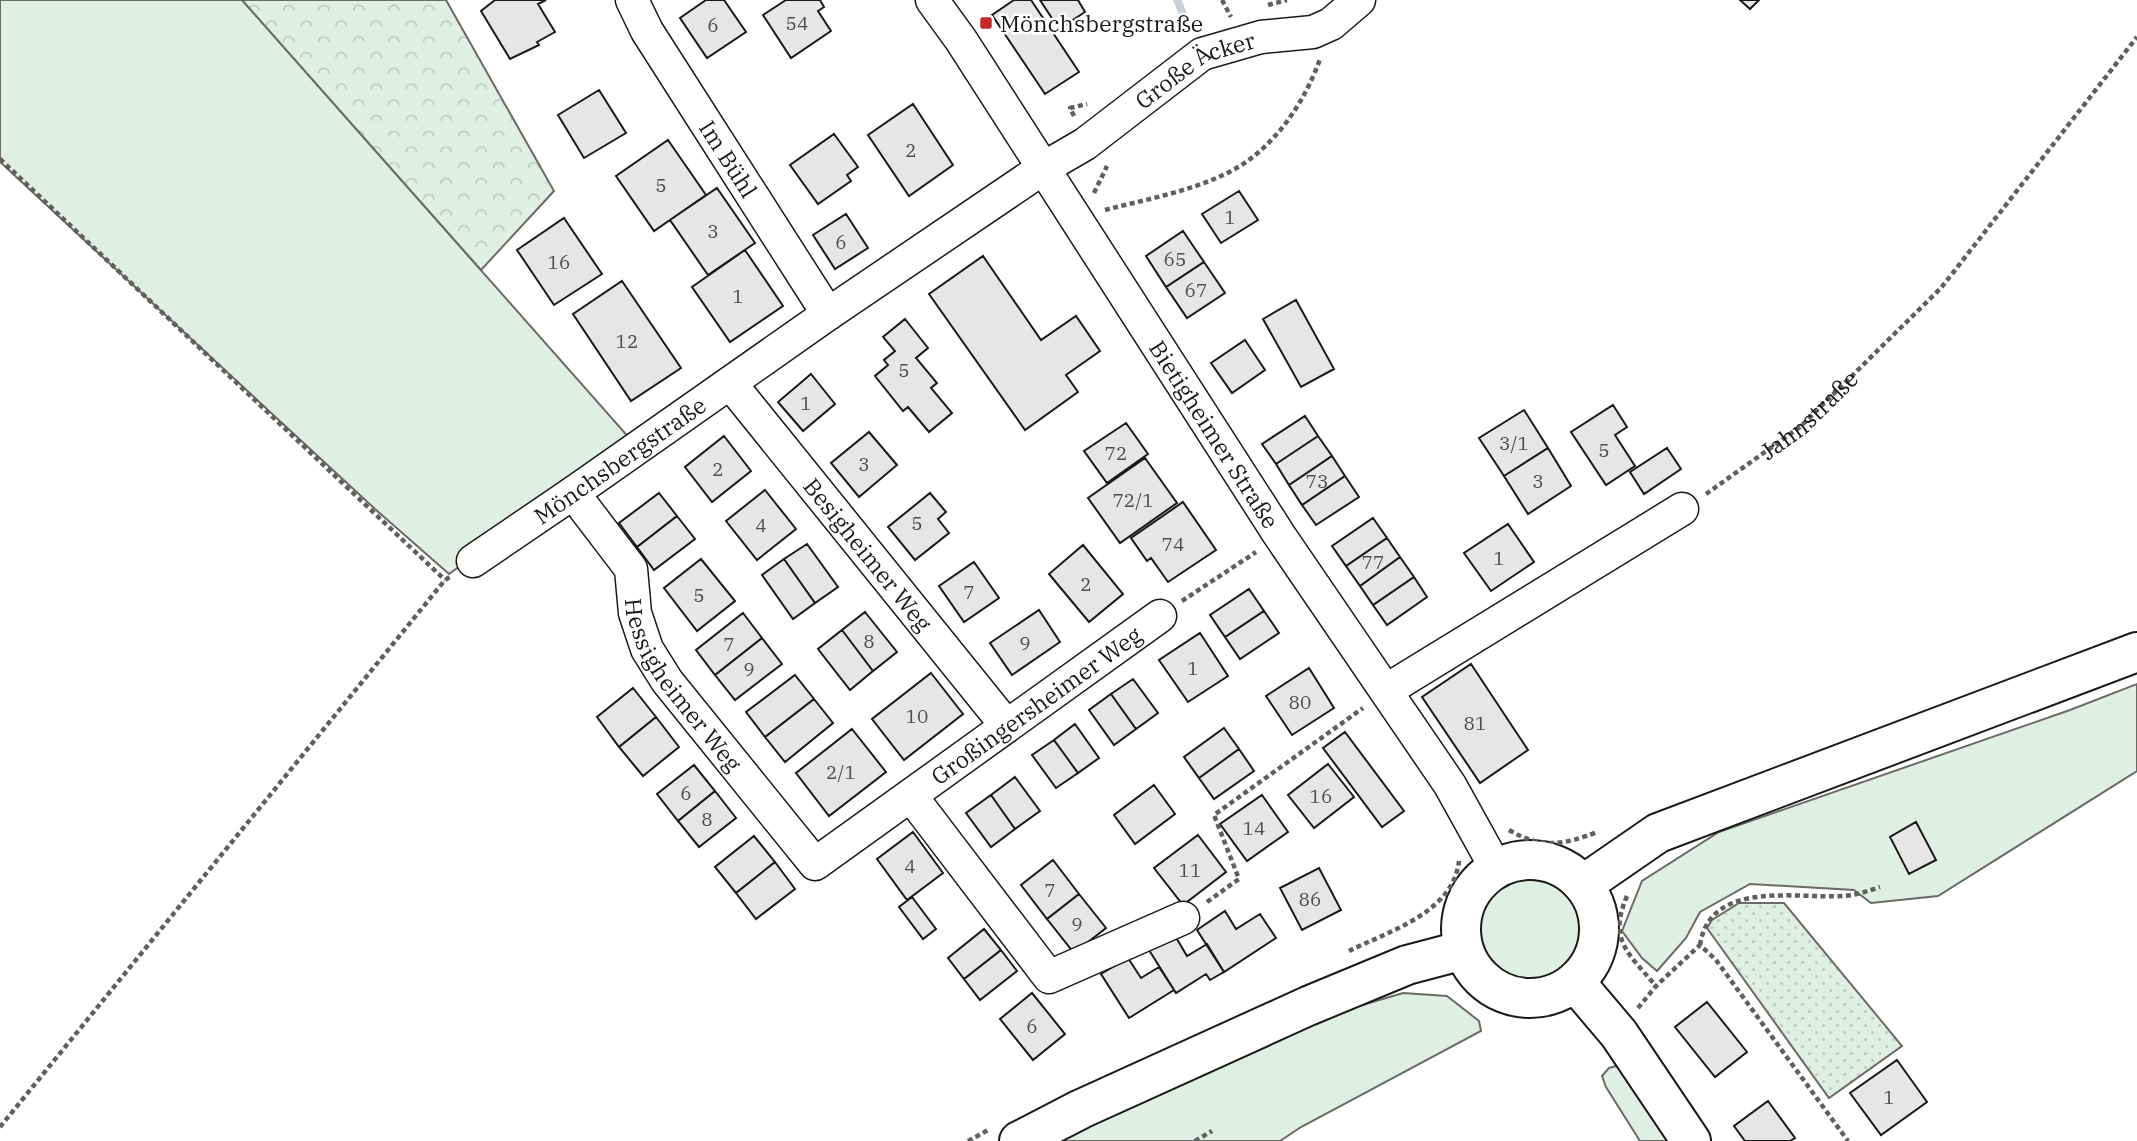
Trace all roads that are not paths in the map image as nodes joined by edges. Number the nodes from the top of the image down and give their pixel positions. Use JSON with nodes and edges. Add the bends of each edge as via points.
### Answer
{"nodes":[{"id":1,"x":632,"y":0,"type":"edge"},
{"id":2,"x":932,"y":0,"type":"edge"},
{"id":3,"x":1359,"y":0,"type":"edge"},
{"id":4,"x":1042,"y":169,"type":"junction"},
{"id":5,"x":828,"y":314,"type":"junction"},
{"id":6,"x":730,"y":383,"type":"junction"},
{"id":7,"x":573,"y":494,"type":"junction"},
{"id":8,"x":1682,"y":509,"type":"road end"},
{"id":9,"x":473,"y":561,"type":"dead end"},
{"id":10,"x":1160,"y":616,"type":"road end"},
{"id":11,"x":2137,"y":652,"type":"edge"},
{"id":12,"x":1387,"y":691,"type":"junction"},
{"id":13,"x":1006,"y":725,"type":"junction"},
{"id":14,"x":911,"y":796,"type":"junction"},
{"id":15,"x":1487,"y":853,"type":"junction"},
{"id":16,"x":1597,"y":854,"type":"junction"},
{"id":17,"x":815,"y":864,"type":"joint"},
{"id":18,"x":1183,"y":918,"type":"road end"},
{"id":19,"x":1464,"y":950,"type":"junction"},
{"id":20,"x":1575,"y":982,"type":"junction"},
{"id":21,"x":1010,"y":1132,"type":"edge"},
{"id":22,"x":1691,"y":1141,"type":"edge"}],
"edges":[{"from":1,"to":5,"type":"street","name":"Im Bühl","via":[[647,31]]},
{"from":2,"to":4,"type":"street","name":"Bietigheimer Straße"},
{"from":3,"to":4,"type":"street","name":"Große Äcker","via":[[1331,24],[1313,32],[1261,37],[1202,54],[1085,144]]},
{"from":4,"to":5,"type":"street","name":"Mönchsbergstraße"},
{"from":4,"to":12,"type":"street","name":"Bietigheimer Straße","via":[[1280,536]]},
{"from":5,"to":6,"type":"street","name":"Mönchsbergstraße"},
{"from":6,"to":7,"type":"street","name":"Mönchsbergstraße"},
{"from":6,"to":13,"type":"street","name":"Besigheimer Weg"},
{"from":7,"to":9,"type":"street","name":"Mönchsbergstraße"},
{"from":7,"to":17,"type":"street","name":"Hessigheimer Weg","via":[[631,569],[635,612],[647,649],[667,681]]},
{"from":8,"to":12,"type":"street"},
{"from":10,"to":13,"type":"street","name":"Großingersheimer Weg"},
{"from":11,"to":16,"type":"main road"},
{"from":12,"to":15,"type":"street","name":"Bietigheimer Straße","via":[[1450,785]]},
{"from":13,"to":14,"type":"street","name":"Großingersheimer Weg"},
{"from":14,"to":17,"type":"street","name":"Großingersheimer Weg"},
{"from":14,"to":18,"type":"street","name":"Großingersheimer Weg","via":[[1049,977]]},
{"from":15,"to":16,"type":"main road","via":[[1539,860],[1574,874]]},
{"from":15,"to":19,"type":"main road","via":[[1464,908]]},
{"from":16,"to":20,"type":"main road","via":[[1599,944],[1592,962]]},
{"from":19,"to":20,"type":"main road","via":[[1490,986],[1517,997],[1540,998]]},
{"from":19,"to":21,"type":"main road","via":[[1407,965],[1081,1109]]},
{"from":20,"to":22,"type":"main road","via":[[1619,1034]]}]}
